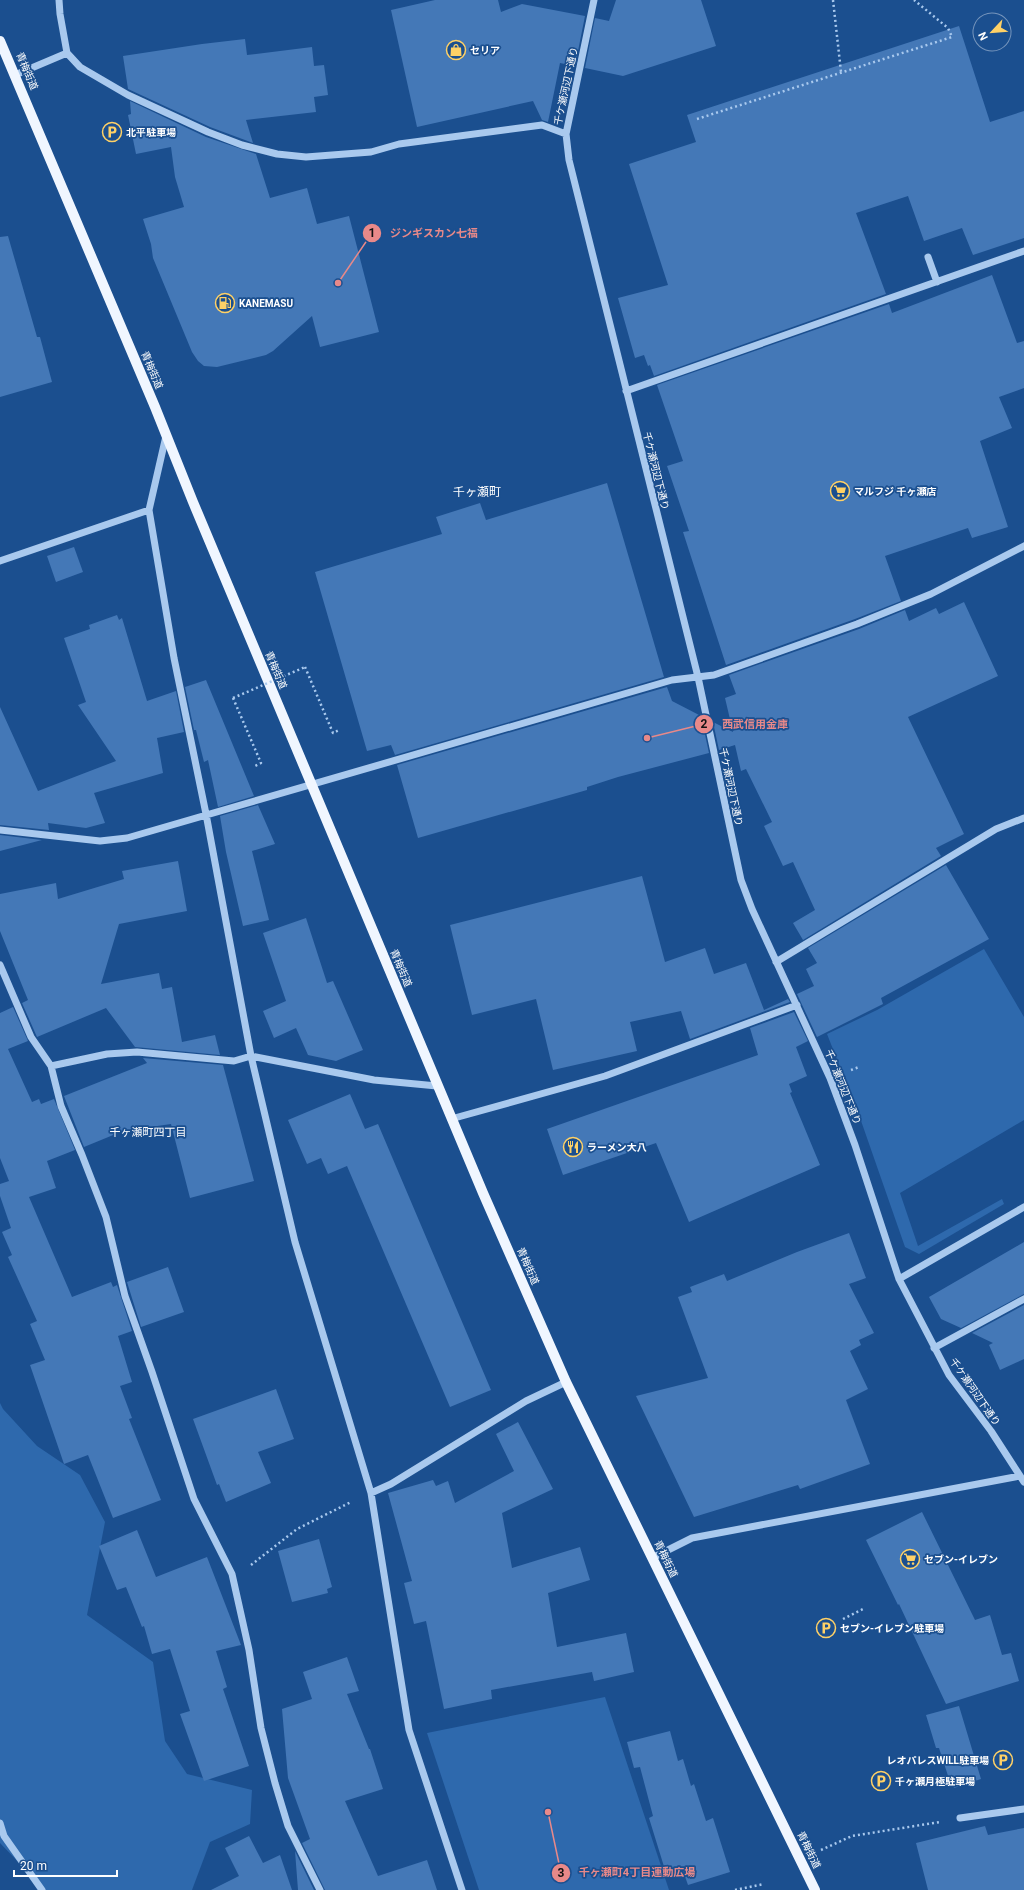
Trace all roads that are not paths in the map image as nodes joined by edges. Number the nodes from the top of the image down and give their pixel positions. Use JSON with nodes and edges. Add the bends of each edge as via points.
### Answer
{"nodes":[{"id":1,"x":59,"y":0,"type":"edge"},
{"id":2,"x":594,"y":0,"type":"edge"},
{"id":3,"x":0,"y":41,"type":"edge"},
{"id":4,"x":67,"y":53,"type":"junction"},
{"id":5,"x":15,"y":75,"type":"junction"},
{"id":6,"x":566,"y":134,"type":"junction"},
{"id":7,"x":1024,"y":251,"type":"edge"},
{"id":8,"x":928,"y":257,"type":"dead end"},
{"id":9,"x":936,"y":282,"type":"junction"},
{"id":10,"x":626,"y":391,"type":"junction"},
{"id":11,"x":166,"y":436,"type":"junction"},
{"id":12,"x":149,"y":510,"type":"junction"},
{"id":13,"x":1024,"y":546,"type":"edge"},
{"id":14,"x":0,"y":561,"type":"edge"},
{"id":15,"x":698,"y":677,"type":"junction"},
{"id":16,"x":311,"y":785,"type":"junction"},
{"id":17,"x":206,"y":814,"type":"junction"},
{"id":18,"x":1023,"y":822,"type":"edge"},
{"id":19,"x":0,"y":830,"type":"edge"},
{"id":20,"x":776,"y":962,"type":"junction"},
{"id":21,"x":0,"y":965,"type":"edge"},
{"id":22,"x":797,"y":1005,"type":"junction"},
{"id":23,"x":251,"y":1056,"type":"junction"},
{"id":24,"x":51,"y":1066,"type":"junction"},
{"id":25,"x":437,"y":1086,"type":"junction"},
{"id":26,"x":452,"y":1119,"type":"junction"},
{"id":27,"x":1024,"y":1207,"type":"edge"},
{"id":28,"x":899,"y":1279,"type":"junction"},
{"id":29,"x":1024,"y":1299,"type":"edge"},
{"id":30,"x":934,"y":1348,"type":"junction"},
{"id":31,"x":566,"y":1382,"type":"junction"},
{"id":32,"x":1022,"y":1479,"type":"edge"},
{"id":33,"x":371,"y":1493,"type":"junction"},
{"id":34,"x":652,"y":1558,"type":"junction"},
{"id":35,"x":1024,"y":1809,"type":"edge"},
{"id":36,"x":960,"y":1818,"type":"road end"},
{"id":37,"x":0,"y":1823,"type":"edge"},
{"id":38,"x":42,"y":1890,"type":"edge"},
{"id":39,"x":320,"y":1890,"type":"edge"},
{"id":40,"x":462,"y":1890,"type":"edge"},
{"id":41,"x":815,"y":1890,"type":"edge"}],
"edges":[{"from":1,"to":4,"type":"street"},
{"from":2,"to":6,"type":"street","name":"千ケ瀬河辺下通り"},
{"from":3,"to":5,"type":"main road","name":"青梅街道"},
{"from":4,"to":5,"type":"street"},
{"from":4,"to":6,"type":"street","via":[[80,67],[128,95],[208,132],[242,145],[277,154],[306,157],[371,152],[399,144],[542,124]]},
{"from":5,"to":11,"type":"main road","name":"青梅街道"},
{"from":6,"to":10,"type":"street","name":"千ケ瀬河辺下通り","via":[[569,160]]},
{"from":7,"to":9,"type":"street"},
{"from":8,"to":9,"type":"street"},
{"from":9,"to":10,"type":"street"},
{"from":10,"to":15,"type":"street","name":"千ケ瀬河辺下通り"},
{"from":11,"to":12,"type":"street"},
{"from":11,"to":16,"type":"main road","name":"青梅街道"},
{"from":12,"to":14,"type":"street"},
{"from":12,"to":17,"type":"street","via":[[174,658]]},
{"from":13,"to":15,"type":"street","via":[[931,594],[857,624],[722,673]]},
{"from":15,"to":16,"type":"street","via":[[672,680]]},
{"from":15,"to":20,"type":"street","name":"千ケ瀬河辺下通り","via":[[741,880]]},
{"from":16,"to":17,"type":"street"},
{"from":16,"to":25,"type":"main road","name":"青梅街道"},
{"from":17,"to":19,"type":"street","via":[[127,838],[100,840]]},
{"from":17,"to":23,"type":"street"},
{"from":18,"to":20,"type":"street","via":[[996,829]]},
{"from":20,"to":22,"type":"street","name":"千ケ瀬河辺下通り"},
{"from":21,"to":24,"type":"street","via":[[31,1037]]},
{"from":22,"to":26,"type":"street","via":[[605,1076]]},
{"from":22,"to":28,"type":"street","name":"千ケ瀬河辺下通り","via":[[830,1078]]},
{"from":23,"to":24,"type":"street","via":[[234,1061],[137,1052],[107,1054]]},
{"from":23,"to":25,"type":"street","via":[[374,1080]]},
{"from":23,"to":33,"type":"street","via":[[295,1242]]},
{"from":24,"to":39,"type":"street","via":[[61,1106],[106,1217],[125,1296],[194,1499],[232,1574],[249,1650],[261,1728],[275,1783],[288,1826]]},
{"from":25,"to":26,"type":"main road","name":"青梅街道"},
{"from":26,"to":31,"type":"main road","name":"青梅街道"},
{"from":27,"to":28,"type":"street"},
{"from":28,"to":30,"type":"street","name":"千ケ瀬河辺下通り"},
{"from":29,"to":30,"type":"street"},
{"from":30,"to":32,"type":"street","name":"千ケ瀬河辺下通り","via":[[949,1375],[991,1431]]},
{"from":31,"to":33,"type":"street","via":[[526,1401],[391,1484]]},
{"from":31,"to":34,"type":"main road","name":"青梅街道"},
{"from":32,"to":34,"type":"street","via":[[692,1538]]},
{"from":33,"to":40,"type":"street","via":[[408,1730]]},
{"from":34,"to":41,"type":"main road","name":"青梅街道"},
{"from":35,"to":36,"type":"street"},
{"from":37,"to":38,"type":"street","via":[[4,1836]]}]}
